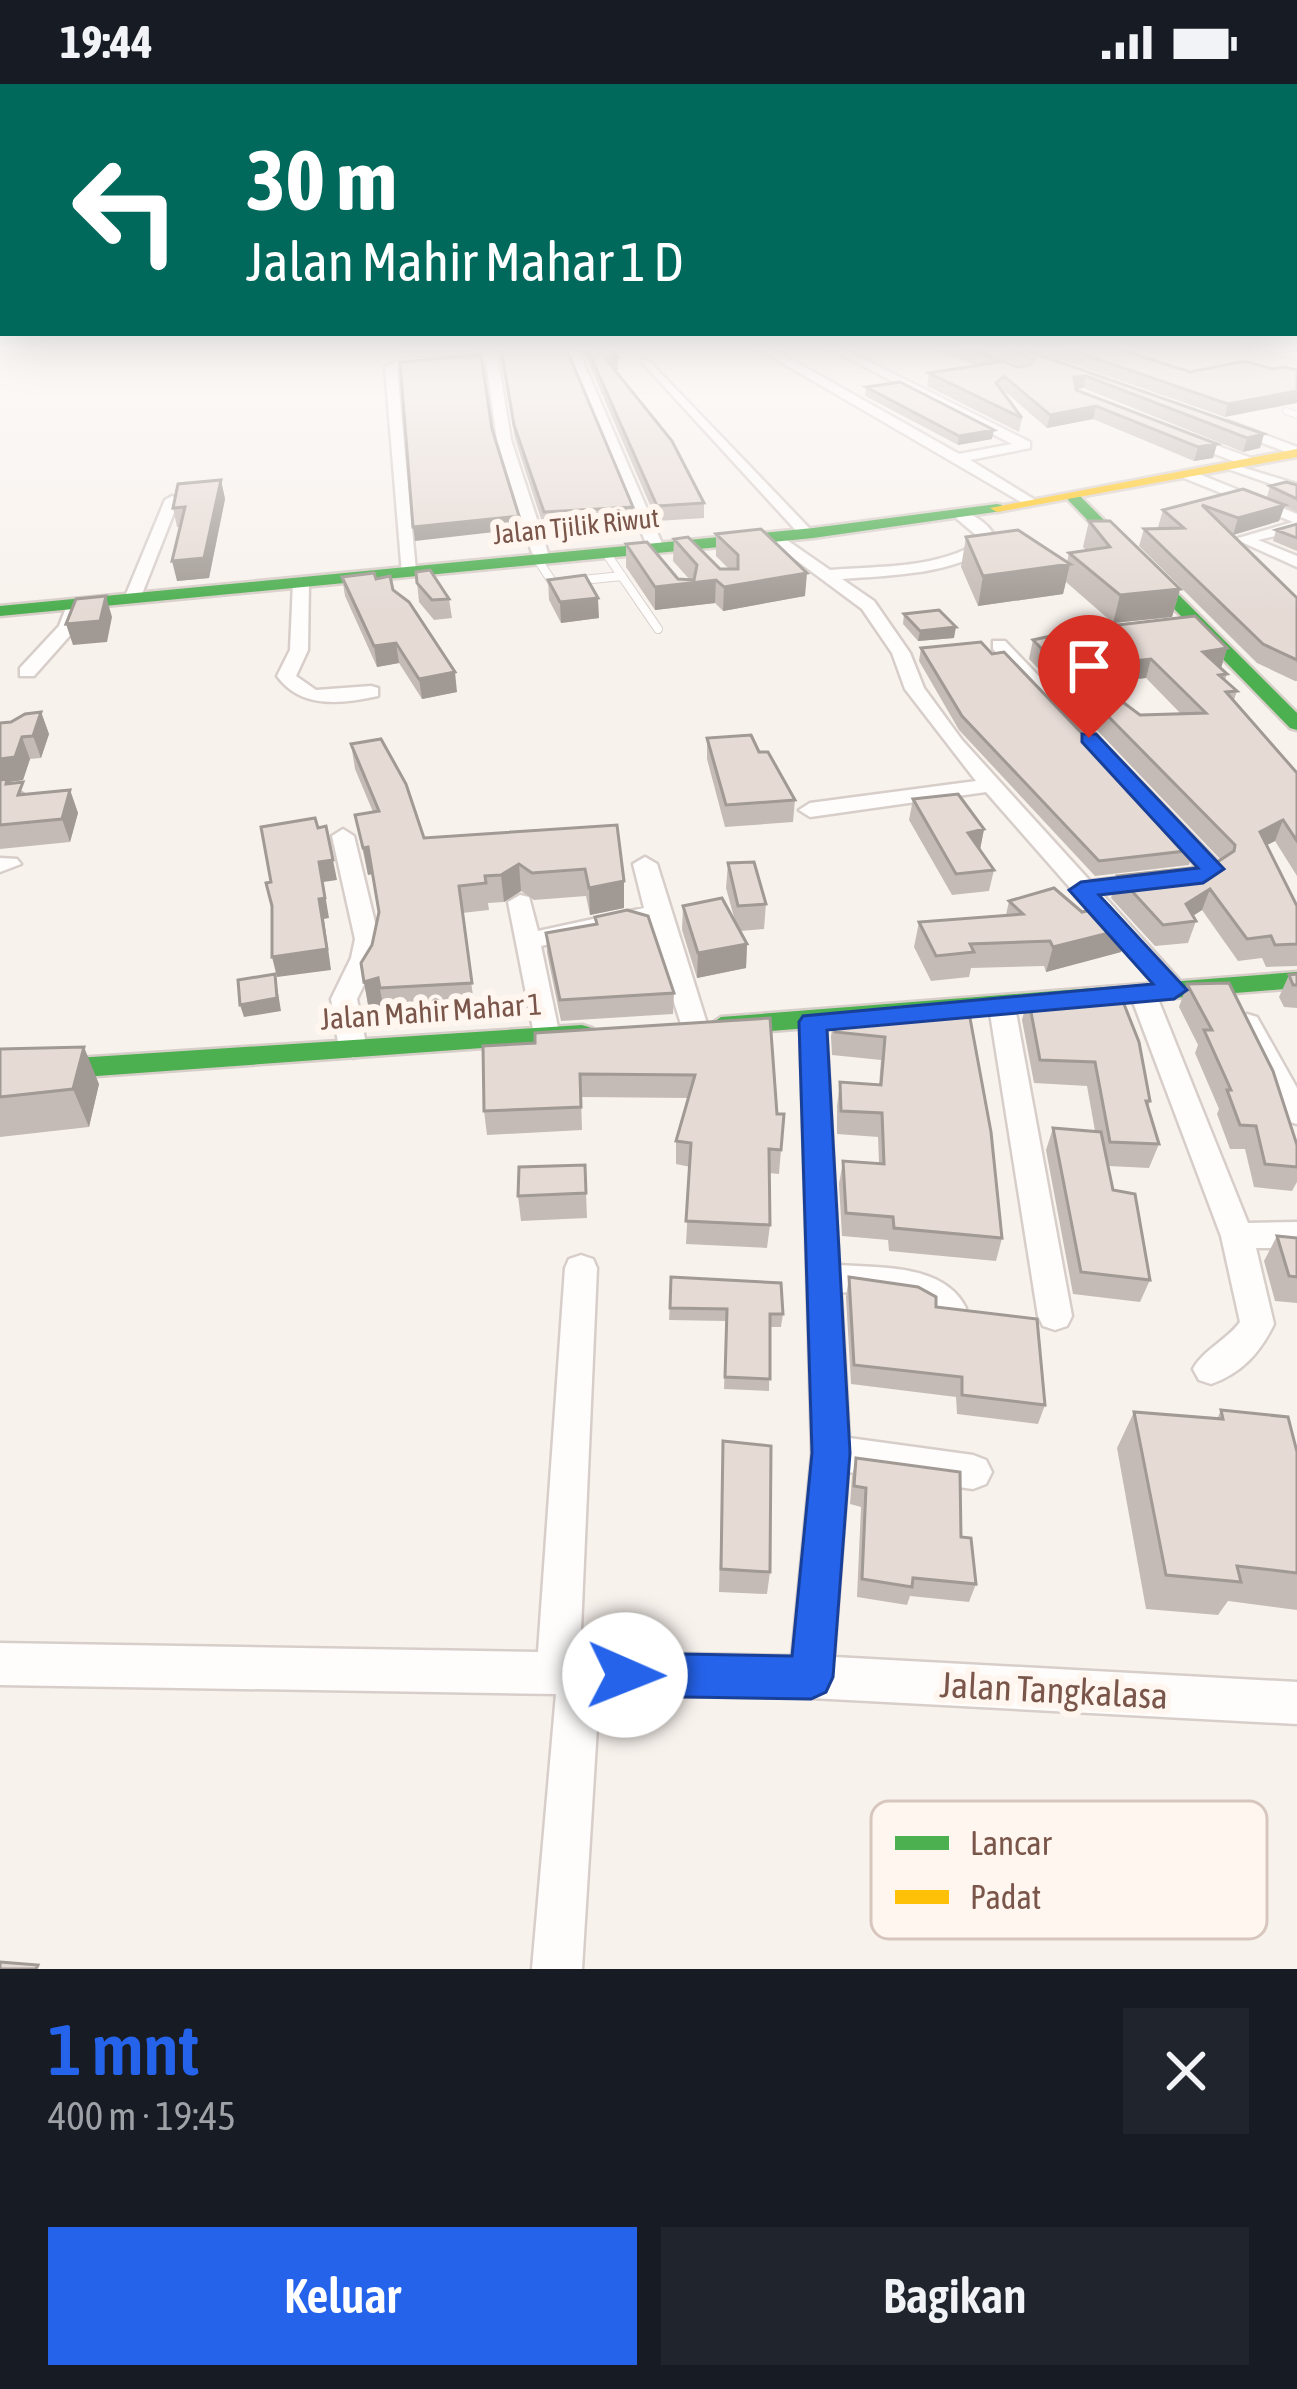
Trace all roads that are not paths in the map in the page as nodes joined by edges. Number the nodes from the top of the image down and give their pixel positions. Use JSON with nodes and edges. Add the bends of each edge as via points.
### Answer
{"nodes":[{"id":1,"x":396,"y":436,"type":"edge"},
{"id":2,"x":503,"y":436,"type":"edge"},
{"id":3,"x":607,"y":436,"type":"edge"},
{"id":4,"x":714,"y":436,"type":"edge"},
{"id":5,"x":918,"y":436,"type":"edge"},
{"id":6,"x":1012,"y":436,"type":"edge"},
{"id":7,"x":1178,"y":436,"type":"edge"},
{"id":8,"x":1262,"y":436,"type":"edge"},
{"id":9,"x":1297,"y":452,"type":"edge"},
{"id":10,"x":957,"y":458,"type":"junction"},
{"id":11,"x":1241,"y":464,"type":"junction"},
{"id":12,"x":1189,"y":475,"type":"junction"},
{"id":13,"x":1297,"y":489,"type":"edge"},
{"id":14,"x":1073,"y":497,"type":"junction"},
{"id":15,"x":172,"y":500,"type":"edge"},
{"id":16,"x":1033,"y":503,"type":"junction"},
{"id":17,"x":961,"y":514,"type":"junction"},
{"id":18,"x":1297,"y":522,"type":"edge"},
{"id":19,"x":807,"y":534,"type":"junction"},
{"id":20,"x":773,"y":537,"type":"junction"},
{"id":21,"x":656,"y":554,"type":"junction"},
{"id":22,"x":539,"y":557,"type":"junction"},
{"id":23,"x":1297,"y":562,"type":"edge"},
{"id":24,"x":614,"y":565,"type":"junction"},
{"id":25,"x":827,"y":575,"type":"junction"},
{"id":26,"x":406,"y":578,"type":"junction"},
{"id":27,"x":301,"y":582,"type":"junction"},
{"id":28,"x":138,"y":586,"type":"junction"},
{"id":29,"x":75,"y":604,"type":"junction"},
{"id":30,"x":0,"y":611,"type":"edge"},
{"id":31,"x":658,"y":629,"type":"dead end"},
{"id":32,"x":999,"y":644,"type":"dead end"},
{"id":33,"x":27,"y":672,"type":"dead end"},
{"id":34,"x":371,"y":692,"type":"dead end"},
{"id":35,"x":1297,"y":724,"type":"edge"},
{"id":36,"x":991,"y":785,"type":"junction"},
{"id":37,"x":810,"y":810,"type":"dead end"},
{"id":38,"x":343,"y":836,"type":"dead end"},
{"id":39,"x":645,"y":864,"type":"dead end"},
{"id":40,"x":1081,"y":890,"type":"junction"},
{"id":41,"x":520,"y":902,"type":"dead end"},
{"id":42,"x":658,"y":915,"type":"junction"},
{"id":43,"x":528,"y":941,"type":"junction"},
{"id":44,"x":1297,"y":980,"type":"edge"},
{"id":45,"x":1227,"y":985,"type":"junction"},
{"id":46,"x":1159,"y":992,"type":"junction"},
{"id":47,"x":1002,"y":1007,"type":"junction"},
{"id":48,"x":813,"y":1022,"type":"junction"},
{"id":49,"x":683,"y":1028,"type":"joint"},
{"id":50,"x":609,"y":1033,"type":"edge"},
{"id":51,"x":546,"y":1037,"type":"junction"},
{"id":52,"x":352,"y":1049,"type":"junction"},
{"id":53,"x":0,"y":1073,"type":"edge"},
{"id":54,"x":1297,"y":1114,"type":"edge"},
{"id":55,"x":1297,"y":1235,"type":"edge"},
{"id":56,"x":1237,"y":1236,"type":"junction"},
{"id":57,"x":580,"y":1268,"type":"dead end"},
{"id":58,"x":824,"y":1277,"type":"junction"},
{"id":59,"x":949,"y":1308,"type":"edge"},
{"id":60,"x":1055,"y":1316,"type":"dead end"},
{"id":61,"x":1211,"y":1369,"type":"dead end"},
{"id":62,"x":831,"y":1453,"type":"junction"},
{"id":63,"x":973,"y":1472,"type":"dead end"},
{"id":64,"x":0,"y":1664,"type":"edge"},
{"id":65,"x":568,"y":1674,"type":"junction"},
{"id":66,"x":811,"y":1677,"type":"junction"},
{"id":67,"x":1297,"y":1702,"type":"edge"},
{"id":68,"x":557,"y":1969,"type":"edge"}],
"edges":[{"from":1,"to":26,"type":"street"},
{"from":2,"to":22,"type":"street"},
{"from":3,"to":21,"type":"street"},
{"from":4,"to":19,"type":"street"},
{"from":5,"to":10,"type":"street"},
{"from":6,"to":10,"type":"street","via":[[1026,443]]},
{"from":7,"to":11,"type":"street"},
{"from":8,"to":9,"type":"street"},
{"from":9,"to":11,"type":"main road","name":"Jalan Tjilik Riwut"},
{"from":10,"to":16,"type":"street"},
{"from":11,"to":12,"type":"main road","name":"Jalan Tjilik Riwut"},
{"from":11,"to":13,"type":"street"},
{"from":12,"to":14,"type":"main road","name":"Jalan Tjilik Riwut"},
{"from":12,"to":18,"type":"street"},
{"from":14,"to":16,"type":"main road","name":"Jalan Tjilik Riwut"},
{"from":14,"to":35,"type":"main road","via":[[1187,625]]},
{"from":15,"to":28,"type":"street"},
{"from":16,"to":17,"type":"main road","name":"Jalan Tjilik Riwut"},
{"from":17,"to":19,"type":"main road","name":"Jalan Tjilik Riwut"},
{"from":17,"to":25,"type":"street","via":[[985,531],[990,541],[983,548]]},
{"from":18,"to":23,"type":"street","via":[[1243,539]]},
{"from":19,"to":20,"type":"main road","name":"Jalan Tjilik Riwut"},
{"from":20,"to":21,"type":"main road","name":"Jalan Tjilik Riwut"},
{"from":20,"to":25,"type":"street"},
{"from":21,"to":24,"type":"main road","name":"Jalan Tjilik Riwut"},
{"from":22,"to":24,"type":"main road","name":"Jalan Tjilik Riwut"},
{"from":22,"to":26,"type":"main road","name":"Jalan Tjilik Riwut"},
{"from":24,"to":31,"type":"lane"},
{"from":25,"to":36,"type":"street","via":[[868,605],[907,652],[915,688]]},
{"from":26,"to":27,"type":"main road","name":"Jalan Tjilik Riwut"},
{"from":27,"to":28,"type":"main road","name":"Jalan Tjilik Riwut","via":[[192,592]]},
{"from":27,"to":34,"type":"street","via":[[299,650],[286,676],[292,686],[317,697]]},
{"from":28,"to":29,"type":"main road","name":"Jalan Tjilik Riwut"},
{"from":29,"to":30,"type":"main road","name":"Jalan Tjilik Riwut"},
{"from":29,"to":33,"type":"street","via":[[67,628]]},
{"from":32,"to":40,"type":"street","via":[[1212,869]]},
{"from":36,"to":37,"type":"street"},
{"from":36,"to":40,"type":"street"},
{"from":38,"to":52,"type":"street","via":[[367,939],[344,999]]},
{"from":39,"to":42,"type":"street"},
{"from":40,"to":46,"type":"street"},
{"from":41,"to":43,"type":"street"},
{"from":42,"to":43,"type":"street"},
{"from":42,"to":49,"type":"street"},
{"from":43,"to":51,"type":"street"},
{"from":44,"to":45,"type":"main road"},
{"from":45,"to":46,"type":"main road"},
{"from":45,"to":54,"type":"street"},
{"from":46,"to":47,"type":"main road"},
{"from":46,"to":56,"type":"street"},
{"from":47,"to":48,"type":"main road"},
{"from":47,"to":60,"type":"street"},
{"from":48,"to":49,"type":"main road"},
{"from":48,"to":58,"type":"street"},
{"from":50,"to":51,"type":"main road","name":"Jalan Mahir Mahar 1"},
{"from":51,"to":52,"type":"main road","name":"Jalan Mahir Mahar 1"},
{"from":52,"to":53,"type":"main road","name":"Jalan Mahir Mahar 1"},
{"from":55,"to":56,"type":"street"},
{"from":56,"to":61,"type":"street","via":[[1257,1324],[1238,1352]]},
{"from":57,"to":65,"type":"street"},
{"from":58,"to":59,"type":"street","via":[[914,1284]]},
{"from":58,"to":62,"type":"street"},
{"from":62,"to":63,"type":"street"},
{"from":62,"to":66,"type":"street"},
{"from":64,"to":65,"type":"street","name":"Jalan Tangkalasa"},
{"from":65,"to":66,"type":"street","name":"Jalan Tangkalasa"},
{"from":65,"to":68,"type":"street"},
{"from":66,"to":67,"type":"street","name":"Jalan Tangkalasa"}]}
